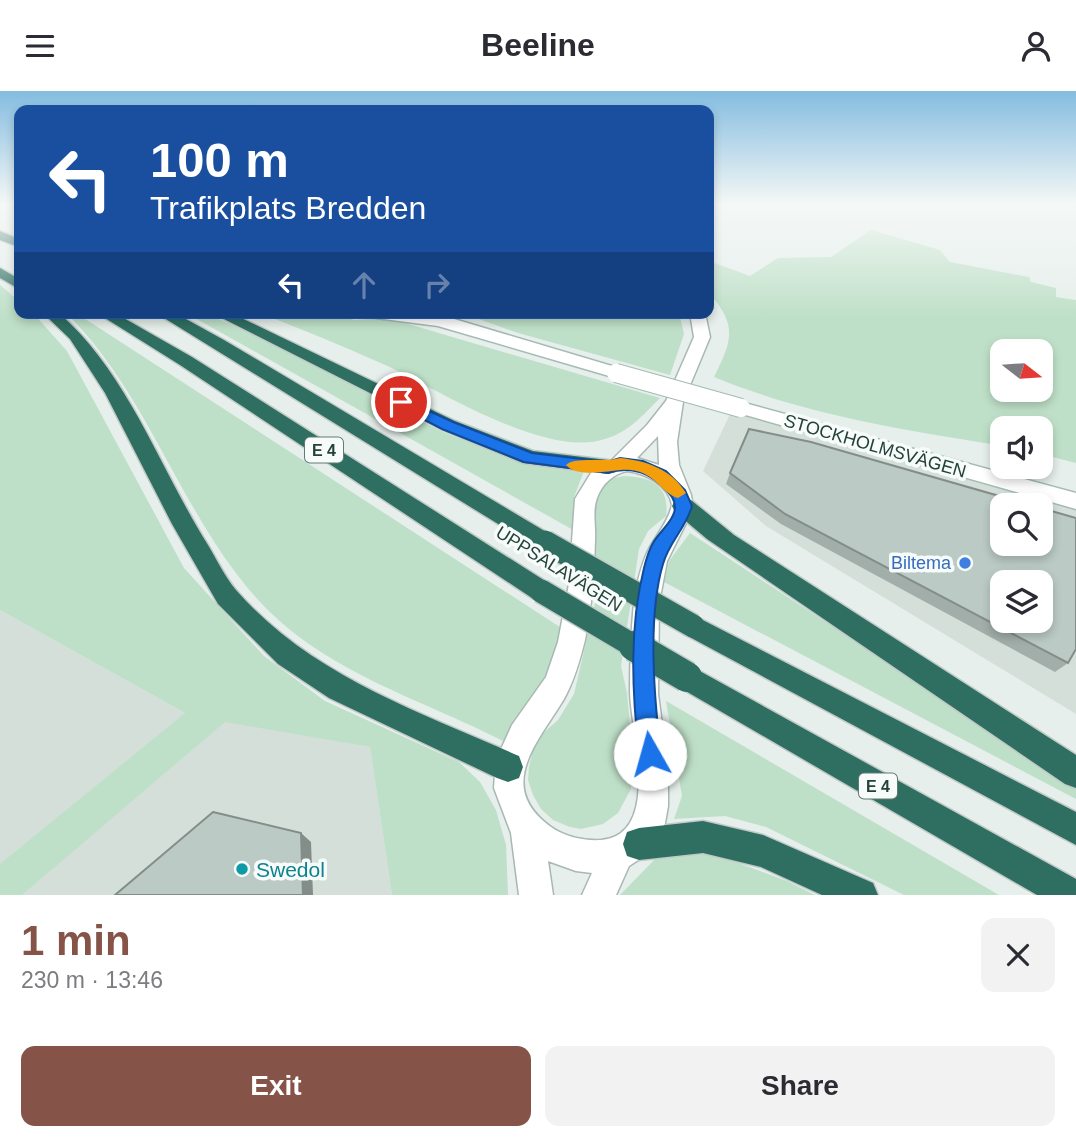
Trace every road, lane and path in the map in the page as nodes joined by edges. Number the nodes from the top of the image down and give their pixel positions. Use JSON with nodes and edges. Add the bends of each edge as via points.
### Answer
{"nodes":[{"id":1,"x":57,"y":319,"type":"edge"},
{"id":2,"x":114,"y":319,"type":"edge"},
{"id":3,"x":174,"y":319,"type":"edge"},
{"id":4,"x":231,"y":319,"type":"edge"},
{"id":5,"x":417,"y":319,"type":"edge"},
{"id":6,"x":435,"y":319,"type":"edge"},
{"id":7,"x":698,"y":319,"type":"edge"},
{"id":8,"x":444,"y":323,"type":"junction"},
{"id":9,"x":674,"y":403,"type":"junction"},
{"id":10,"x":748,"y":409,"type":"junction"},
{"id":11,"x":614,"y":465,"type":"junction"},
{"id":12,"x":1076,"y":488,"type":"edge"},
{"id":13,"x":681,"y":500,"type":"junction"},
{"id":14,"x":1076,"y":501,"type":"edge"},
{"id":15,"x":508,"y":767,"type":"junction"},
{"id":16,"x":1076,"y":773,"type":"edge"},
{"id":17,"x":527,"y":829,"type":"junction"},
{"id":18,"x":1076,"y":829,"type":"edge"},
{"id":19,"x":628,"y":850,"type":"junction"},
{"id":20,"x":536,"y":895,"type":"edge"},
{"id":21,"x":599,"y":895,"type":"edge"},
{"id":22,"x":861,"y":895,"type":"edge"},
{"id":23,"x":1070,"y":895,"type":"edge"}],
"edges":[{"from":1,"to":15,"type":"highway","via":[[76,336],[114,393],[227,597],[287,655],[339,689]]},
{"from":2,"to":23,"type":"highway","name":"UPPSALAVÄGEN","number":"E 4","bridge":true,"via":[[541,591]]},
{"from":3,"to":18,"type":"highway","name":"UPPSALAVÄGEN","number":"E 4","bridge":true,"via":[[693,626]]},
{"from":4,"to":11,"type":"highway","via":[[447,425],[530,458]]},
{"from":5,"to":8,"type":"street","name":"STOCKHOLMSVÄGEN"},
{"from":6,"to":8,"type":"street","name":"STOCKHOLMSVÄGEN"},
{"from":7,"to":9,"type":"street","via":[[702,337]]},
{"from":8,"to":10,"type":"street","name":"STOCKHOLMSVÄGEN","bridge":true},
{"from":9,"to":11,"type":"street","via":[[654,429]]},
{"from":9,"to":13,"type":"street","via":[[667,435],[669,463]]},
{"from":10,"to":12,"type":"street","name":"STOCKHOLMSVÄGEN"},
{"from":10,"to":14,"type":"street","name":"STOCKHOLMSVÄGEN"},
{"from":11,"to":13,"type":"street","via":[[638,465],[660,475]]},
{"from":11,"to":15,"type":"street","via":[[592,482],[585,503],[580,589],[569,653],[556,688],[526,727]]},
{"from":13,"to":16,"type":"highway","via":[[701,524],[729,544]]},
{"from":13,"to":19,"type":"street","via":[[681,516],[660,545],[646,614],[643,695],[654,794],[649,823]]},
{"from":15,"to":17,"type":"street","via":[[509,790]]},
{"from":17,"to":19,"type":"street","via":[[549,846],[591,858]]},
{"from":17,"to":20,"type":"street"},
{"from":19,"to":21,"type":"street"},
{"from":19,"to":22,"type":"highway","via":[[704,837],[751,848]]}]}
